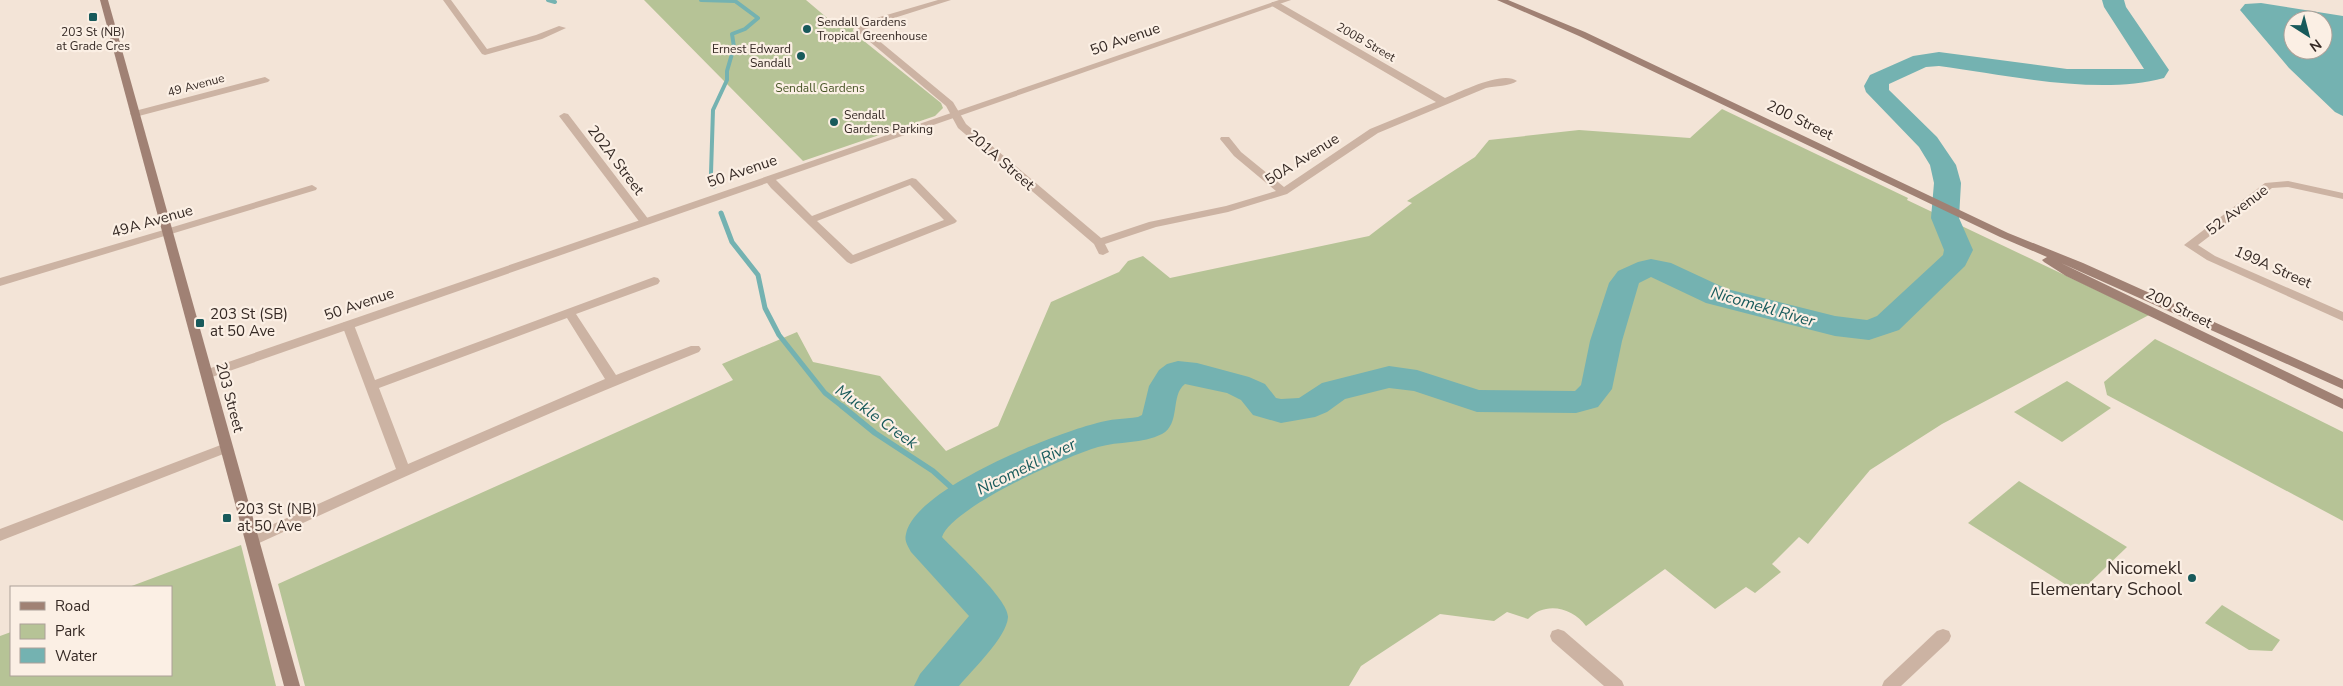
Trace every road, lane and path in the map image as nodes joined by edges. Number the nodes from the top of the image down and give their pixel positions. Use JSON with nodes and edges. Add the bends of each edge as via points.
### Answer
{"nodes":[{"id":1,"x":104,"y":0,"type":"edge"},
{"id":2,"x":447,"y":0,"type":"edge"},
{"id":3,"x":947,"y":0,"type":"edge"},
{"id":4,"x":1287,"y":0,"type":"edge"},
{"id":5,"x":1501,"y":0,"type":"edge"},
{"id":6,"x":1521,"y":0,"type":"edge"},
{"id":7,"x":1274,"y":4,"type":"junction"},
{"id":8,"x":562,"y":28,"type":"dead end"},
{"id":9,"x":1582,"y":34,"type":"junction"},
{"id":10,"x":264,"y":80,"type":"dead end"},
{"id":11,"x":1512,"y":82,"type":"dead end"},
{"id":12,"x":1444,"y":102,"type":"junction"},
{"id":13,"x":135,"y":114,"type":"junction"},
{"id":14,"x":955,"y":115,"type":"junction"},
{"id":15,"x":564,"y":116,"type":"dead end"},
{"id":16,"x":1225,"y":139,"type":"dead end"},
{"id":17,"x":769,"y":179,"type":"junction"},
{"id":18,"x":312,"y":188,"type":"dead end"},
{"id":19,"x":1283,"y":192,"type":"junction"},
{"id":20,"x":2343,"y":196,"type":"edge"},
{"id":21,"x":810,"y":220,"type":"junction"},
{"id":22,"x":645,"y":222,"type":"junction"},
{"id":23,"x":167,"y":232,"type":"junction"},
{"id":24,"x":2004,"y":235,"type":"junction"},
{"id":25,"x":2190,"y":246,"type":"joint"},
{"id":26,"x":1101,"y":247,"type":"joint"},
{"id":27,"x":654,"y":281,"type":"dead end"},
{"id":28,"x":0,"y":282,"type":"edge"},
{"id":29,"x":569,"y":312,"type":"junction"},
{"id":30,"x":2343,"y":317,"type":"edge"},
{"id":31,"x":348,"y":325,"type":"junction"},
{"id":32,"x":695,"y":349,"type":"dead end"},
{"id":33,"x":207,"y":374,"type":"junction"},
{"id":34,"x":613,"y":381,"type":"junction"},
{"id":35,"x":2343,"y":385,"type":"edge"},
{"id":36,"x":371,"y":386,"type":"junction"},
{"id":37,"x":2343,"y":404,"type":"edge"},
{"id":38,"x":226,"y":448,"type":"junction"},
{"id":39,"x":404,"y":471,"type":"junction"},
{"id":40,"x":0,"y":535,"type":"edge"},
{"id":41,"x":252,"y":540,"type":"junction"},
{"id":42,"x":1558,"y":636,"type":"dead end"},
{"id":43,"x":1944,"y":636,"type":"dead end"},
{"id":44,"x":292,"y":686,"type":"edge"},
{"id":45,"x":1616,"y":686,"type":"edge"},
{"id":46,"x":1890,"y":686,"type":"edge"}],
"edges":[{"from":1,"to":13,"type":"main road","name":"203 Street"},
{"from":2,"to":8,"type":"street","via":[[484,52]]},
{"from":3,"to":14,"type":"street","name":"201A Street","via":[[862,26],[860,30],[950,104]]},
{"from":4,"to":7,"type":"street","name":"50 Avenue"},
{"from":5,"to":9,"type":"main road","name":"200 Street"},
{"from":6,"to":9,"type":"main road","name":"200 Street"},
{"from":7,"to":12,"type":"street","name":"200B Street"},
{"from":7,"to":14,"type":"street","name":"50 Avenue"},
{"from":9,"to":24,"type":"main road","name":"200 Street"},
{"from":10,"to":13,"type":"street","name":"49 Avenue"},
{"from":11,"to":12,"type":"street","name":"50A Avenue","via":[[1491,83]]},
{"from":12,"to":19,"type":"street","name":"50A Avenue","via":[[1374,131]]},
{"from":13,"to":23,"type":"main road","name":"203 Street"},
{"from":14,"to":17,"type":"street","name":"50 Avenue"},
{"from":14,"to":26,"type":"street","name":"201A Street","via":[[962,126]]},
{"from":15,"to":22,"type":"street","name":"202A Street"},
{"from":16,"to":19,"type":"street","via":[[1233,152],[1274,181]]},
{"from":17,"to":21,"type":"street"},
{"from":17,"to":22,"type":"street","name":"50 Avenue"},
{"from":18,"to":23,"type":"street","name":"49A Avenue"},
{"from":19,"to":26,"type":"street","name":"50A Avenue","via":[[1228,210],[1153,224]]},
{"from":20,"to":25,"type":"street","name":"52 Avenue","via":[[2274,184],[2265,187]]},
{"from":21,"to":21,"type":"street","via":[[851,260],[951,220],[912,181]]},
{"from":22,"to":31,"type":"street","name":"50 Avenue"},
{"from":23,"to":28,"type":"street","name":"49A Avenue"},
{"from":23,"to":33,"type":"main road","name":"203 Street"},
{"from":24,"to":35,"type":"main road","name":"200 Street"},
{"from":24,"to":37,"type":"main road","name":"200 Street","via":[[2070,273]]},
{"from":25,"to":30,"type":"street","name":"199A Street"},
{"from":27,"to":29,"type":"street"},
{"from":29,"to":34,"type":"street"},
{"from":29,"to":36,"type":"street"},
{"from":31,"to":33,"type":"street","name":"50 Avenue"},
{"from":31,"to":36,"type":"street"},
{"from":32,"to":34,"type":"street"},
{"from":33,"to":38,"type":"main road","name":"203 Street"},
{"from":34,"to":39,"type":"street"},
{"from":36,"to":39,"type":"street"},
{"from":38,"to":40,"type":"street"},
{"from":38,"to":41,"type":"main road","name":"203 Street"},
{"from":39,"to":41,"type":"street"},
{"from":41,"to":44,"type":"main road","name":"203 Street"},
{"from":42,"to":45,"type":"street"},
{"from":43,"to":46,"type":"street"}]}
